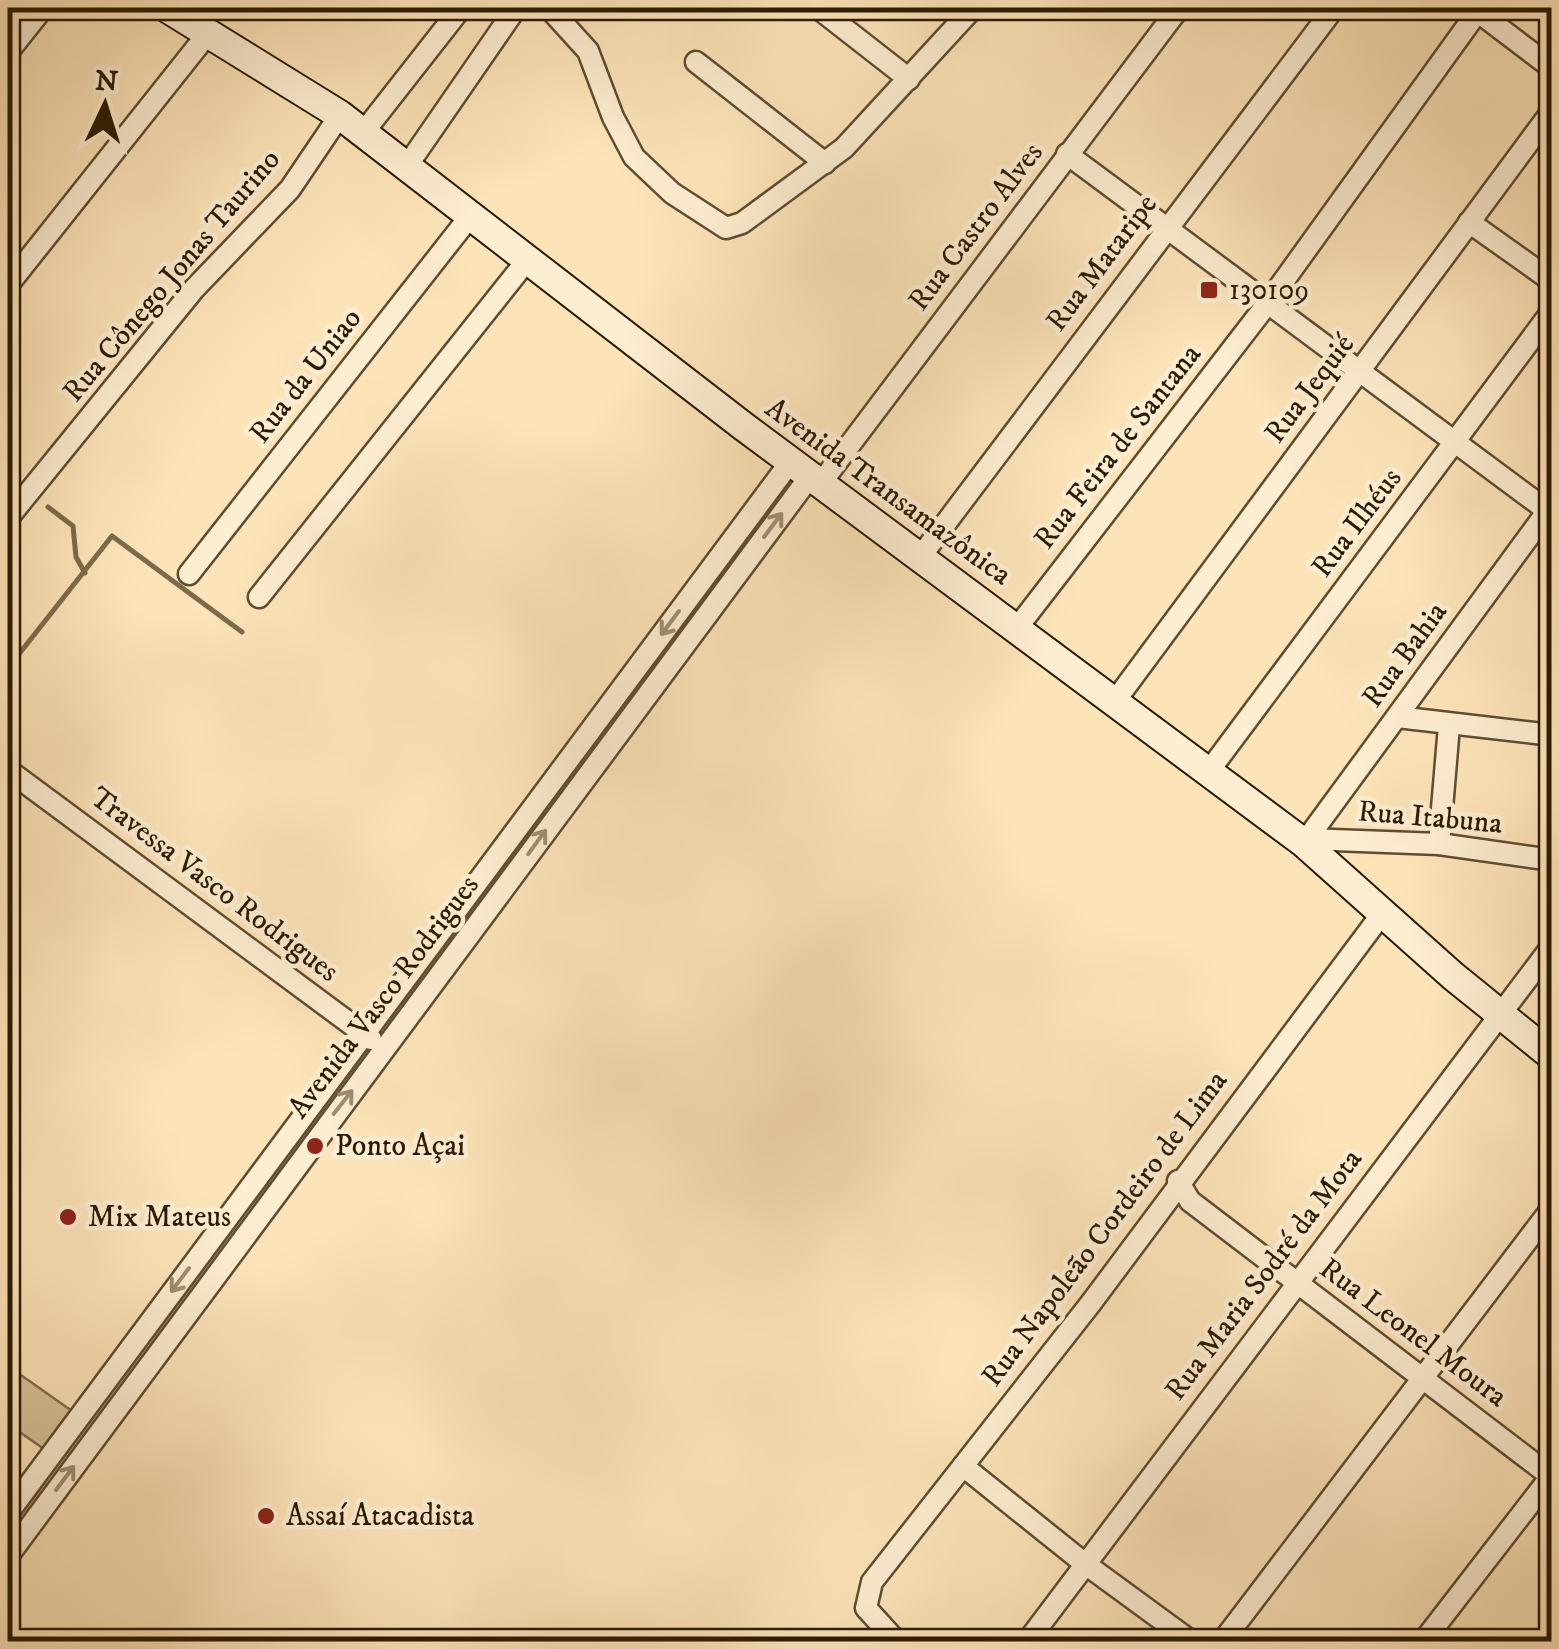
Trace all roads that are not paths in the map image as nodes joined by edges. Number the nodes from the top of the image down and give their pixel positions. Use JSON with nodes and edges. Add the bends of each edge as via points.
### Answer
{"nodes":[{"id":1,"x":43,"y":8,"type":"edge"},
{"id":2,"x":167,"y":8,"type":"edge"},
{"id":3,"x":462,"y":8,"type":"edge"},
{"id":4,"x":516,"y":8,"type":"edge"},
{"id":5,"x":549,"y":8,"type":"edge"},
{"id":6,"x":818,"y":8,"type":"edge"},
{"id":7,"x":973,"y":8,"type":"edge"},
{"id":8,"x":1179,"y":8,"type":"edge"},
{"id":9,"x":1334,"y":8,"type":"edge"},
{"id":10,"x":1475,"y":10,"type":"edge"},
{"id":11,"x":210,"y":32,"type":"junction"},
{"id":12,"x":8,"y":52,"type":"edge"},
{"id":13,"x":696,"y":62,"type":"dead end"},
{"id":14,"x":1552,"y":68,"type":"edge"},
{"id":15,"x":910,"y":79,"type":"junction"},
{"id":16,"x":1552,"y":111,"type":"edge"},
{"id":17,"x":340,"y":115,"type":"junction"},
{"id":18,"x":363,"y":133,"type":"junction"},
{"id":19,"x":1067,"y":154,"type":"junction"},
{"id":20,"x":825,"y":163,"type":"junction"},
{"id":21,"x":407,"y":166,"type":"junction"},
{"id":22,"x":471,"y":215,"type":"junction"},
{"id":23,"x":1469,"y":222,"type":"junction"},
{"id":24,"x":1166,"y":228,"type":"junction"},
{"id":25,"x":528,"y":259,"type":"junction"},
{"id":26,"x":1552,"y":281,"type":"edge"},
{"id":27,"x":8,"y":285,"type":"edge"},
{"id":28,"x":1267,"y":304,"type":"junction"},
{"id":29,"x":1552,"y":311,"type":"edge"},
{"id":30,"x":1360,"y":373,"type":"junction"},
{"id":31,"x":1454,"y":444,"type":"junction"},
{"id":32,"x":808,"y":473,"type":"junction"},
{"id":33,"x":1550,"y":510,"type":"edge"},
{"id":34,"x":8,"y":518,"type":"edge"},
{"id":35,"x":921,"y":556,"type":"junction"},
{"id":36,"x":716,"y":562,"type":"junction"},
{"id":37,"x":188,"y":574,"type":"dead end"},
{"id":38,"x":735,"y":576,"type":"junction"},
{"id":39,"x":260,"y":597,"type":"dead end"},
{"id":40,"x":1017,"y":628,"type":"junction"},
{"id":41,"x":1115,"y":701,"type":"junction"},
{"id":42,"x":1397,"y":718,"type":"junction"},
{"id":43,"x":1449,"y":726,"type":"junction"},
{"id":44,"x":1552,"y":735,"type":"edge"},
{"id":45,"x":8,"y":770,"type":"edge"},
{"id":46,"x":1209,"y":771,"type":"junction"},
{"id":47,"x":1306,"y":841,"type":"junction"},
{"id":48,"x":1440,"y":844,"type":"junction"},
{"id":49,"x":1552,"y":860,"type":"edge"},
{"id":50,"x":1384,"y":912,"type":"junction"},
{"id":51,"x":1552,"y":946,"type":"edge"},
{"id":52,"x":1501,"y":1016,"type":"junction"},
{"id":53,"x":364,"y":1034,"type":"junction"},
{"id":54,"x":385,"y":1049,"type":"junction"},
{"id":55,"x":1552,"y":1056,"type":"edge"},
{"id":56,"x":1173,"y":1189,"type":"junction"},
{"id":57,"x":1552,"y":1208,"type":"edge"},
{"id":58,"x":1295,"y":1282,"type":"junction"},
{"id":59,"x":1425,"y":1378,"type":"junction"},
{"id":60,"x":963,"y":1466,"type":"junction"},
{"id":61,"x":1551,"y":1476,"type":"edge"},
{"id":62,"x":8,"y":1513,"type":"edge"},
{"id":63,"x":8,"y":1556,"type":"edge"},
{"id":64,"x":1084,"y":1563,"type":"junction"},
{"id":65,"x":897,"y":1642,"type":"edge"},
{"id":66,"x":1027,"y":1642,"type":"edge"},
{"id":67,"x":1192,"y":1642,"type":"edge"},
{"id":68,"x":1222,"y":1642,"type":"edge"},
{"id":69,"x":1423,"y":1642,"type":"edge"}],
"edges":[{"from":1,"to":12,"type":"street"},
{"from":2,"to":11,"type":"street","name":"Avenida Transamazônica"},
{"from":3,"to":18,"type":"street"},
{"from":4,"to":21,"type":"street"},
{"from":5,"to":20,"type":"street","via":[[588,51],[634,157],[720,227],[742,222]]},
{"from":6,"to":15,"type":"street"},
{"from":7,"to":15,"type":"street"},
{"from":8,"to":19,"type":"street","name":"Rua Castro Alves"},
{"from":9,"to":24,"type":"street","name":"Rua Mataripe"},
{"from":10,"to":14,"type":"street"},
{"from":10,"to":28,"type":"street","name":"Rua Feira de Santana"},
{"from":11,"to":17,"type":"street","name":"Avenida Transamazônica"},
{"from":11,"to":27,"type":"street"},
{"from":13,"to":20,"type":"street"},
{"from":15,"to":20,"type":"street"},
{"from":16,"to":23,"type":"street","name":"Rua Jequié"},
{"from":17,"to":18,"type":"street","name":"Avenida Transamazônica"},
{"from":17,"to":34,"type":"street","name":"Rua Cônego Jonas Taurino","via":[[290,189],[194,289]]},
{"from":18,"to":21,"type":"street","name":"Avenida Transamazônica"},
{"from":19,"to":24,"type":"street"},
{"from":19,"to":32,"type":"street","name":"Rua Castro Alves"},
{"from":21,"to":22,"type":"street","name":"Avenida Transamazônica"},
{"from":22,"to":25,"type":"street","name":"Avenida Transamazônica"},
{"from":22,"to":37,"type":"street","name":"Rua da Uniao"},
{"from":23,"to":26,"type":"street"},
{"from":23,"to":30,"type":"street","name":"Rua Jequié"},
{"from":24,"to":28,"type":"street"},
{"from":24,"to":35,"type":"street","name":"Rua Mataripe"},
{"from":25,"to":32,"type":"street","name":"Avenida Transamazônica"},
{"from":25,"to":39,"type":"street"},
{"from":28,"to":30,"type":"street"},
{"from":28,"to":40,"type":"street","name":"Rua Feira de Santana"},
{"from":29,"to":31,"type":"street","name":"Rua Ilhéus"},
{"from":30,"to":31,"type":"street"},
{"from":30,"to":41,"type":"street","name":"Rua Jequié"},
{"from":31,"to":33,"type":"street"},
{"from":31,"to":46,"type":"street","name":"Rua Ilhéus"},
{"from":32,"to":35,"type":"street","name":"Avenida Transamazônica"},
{"from":32,"to":36,"type":"street","name":"Avenida Vasco Rodrigues"},
{"from":38,"to":32,"type":"street","name":"Avenida Vasco Rodrigues","one_way":true},
{"from":33,"to":42,"type":"street","name":"Rua Bahia"},
{"from":35,"to":40,"type":"street","name":"Avenida Transamazônica"},
{"from":36,"to":38,"type":"street"},
{"from":36,"to":53,"type":"street","name":"Avenida Vasco Rodrigues","one_way":true},
{"from":54,"to":38,"type":"street","name":"Avenida Vasco Rodrigues","one_way":true},
{"from":40,"to":41,"type":"street","name":"Avenida Transamazônica"},
{"from":41,"to":46,"type":"street","name":"Avenida Transamazônica"},
{"from":42,"to":43,"type":"street"},
{"from":42,"to":47,"type":"street","name":"Rua Bahia"},
{"from":43,"to":44,"type":"street"},
{"from":43,"to":48,"type":"street"},
{"from":45,"to":53,"type":"street","name":"Travessa Vasco Rodrigues"},
{"from":46,"to":47,"type":"street","name":"Avenida Transamazônica"},
{"from":47,"to":48,"type":"street","name":"Rua Itabuna"},
{"from":47,"to":50,"type":"street","name":"Avenida Transamazônica"},
{"from":48,"to":49,"type":"street","name":"Rua Itabuna"},
{"from":50,"to":52,"type":"street","name":"Avenida Transamazônica"},
{"from":50,"to":56,"type":"street","name":"Rua Napoleão Cordeiro de Lima"},
{"from":51,"to":52,"type":"street","name":"Rua Maria Sodré da Mota"},
{"from":52,"to":55,"type":"street","name":"Avenida Transamazônica"},
{"from":52,"to":58,"type":"street","name":"Rua Maria Sodré da Mota"},
{"from":53,"to":54,"type":"street","name":"Travessa Vasco Rodrigues"},
{"from":53,"to":62,"type":"street","name":"Avenida Vasco Rodrigues","one_way":true},
{"from":63,"to":54,"type":"street","name":"Avenida Vasco Rodrigues","one_way":true},
{"from":56,"to":58,"type":"street","name":"Rua Leonel Moura"},
{"from":56,"to":60,"type":"street","name":"Rua Napoleão Cordeiro de Lima"},
{"from":57,"to":59,"type":"street"},
{"from":58,"to":59,"type":"street","name":"Rua Leonel Moura"},
{"from":58,"to":64,"type":"street","name":"Rua Maria Sodré da Mota"},
{"from":59,"to":61,"type":"street","name":"Rua Leonel Moura"},
{"from":59,"to":68,"type":"street"},
{"from":60,"to":64,"type":"street"},
{"from":60,"to":65,"type":"street","name":"Rua Napoleão Cordeiro de Lima","via":[[872,1582],[866,1608]]},
{"from":61,"to":69,"type":"street"},
{"from":64,"to":66,"type":"street","name":"Rua Maria Sodré da Mota"},
{"from":64,"to":67,"type":"street"}]}
